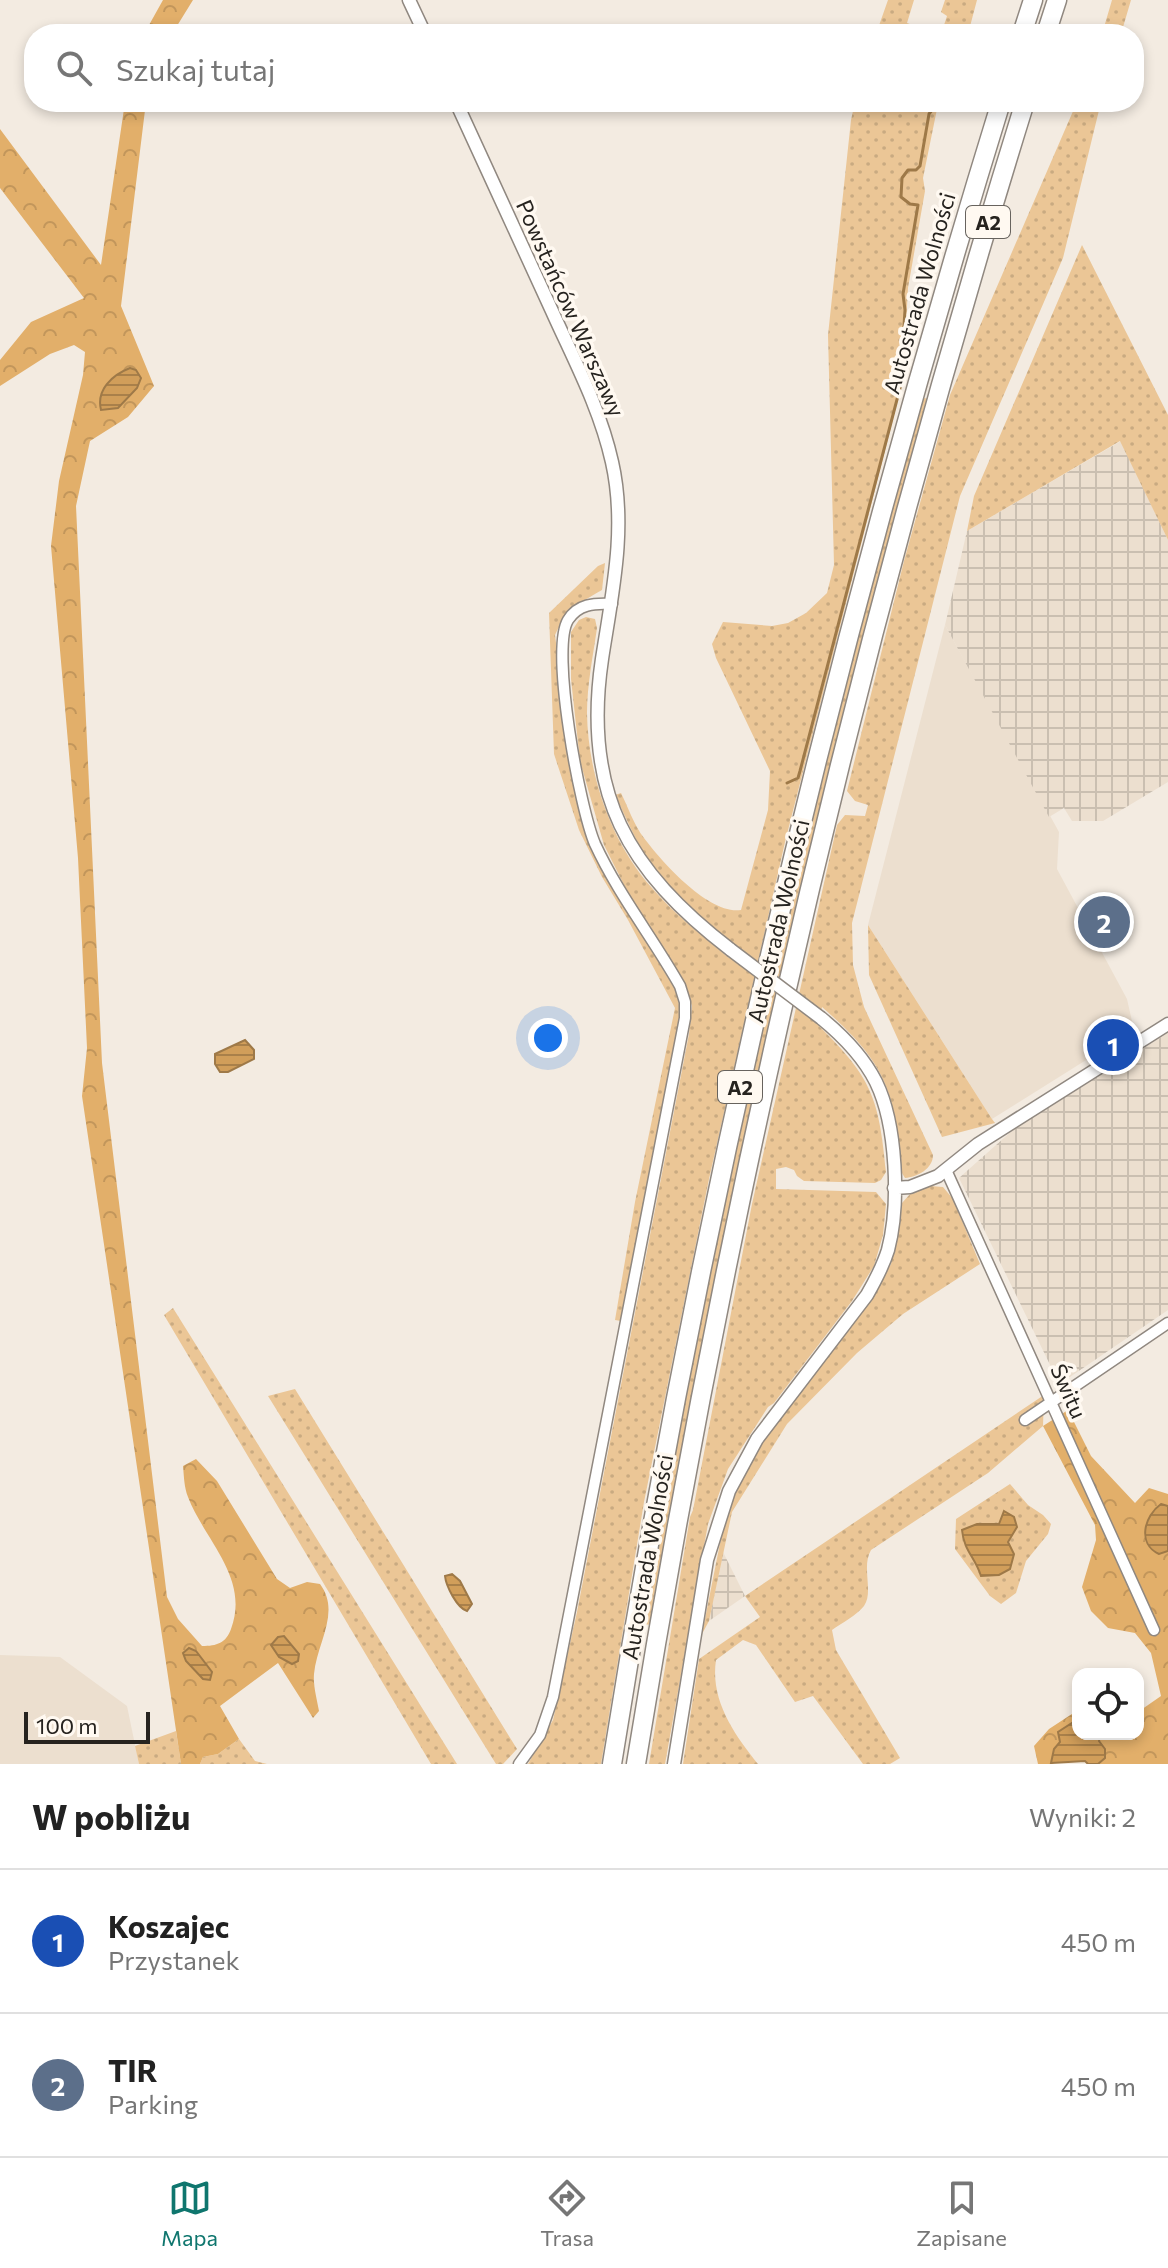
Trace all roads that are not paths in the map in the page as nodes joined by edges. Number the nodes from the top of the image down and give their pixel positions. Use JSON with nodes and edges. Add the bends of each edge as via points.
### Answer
{"nodes":[{"id":1,"x":409,"y":0,"type":"edge"},
{"id":2,"x":1033,"y":0,"type":"edge"},
{"id":3,"x":1057,"y":0,"type":"edge"},
{"id":4,"x":420,"y":24,"type":"edge"},
{"id":5,"x":1025,"y":24,"type":"edge"},
{"id":6,"x":1049,"y":24,"type":"edge"},
{"id":7,"x":461,"y":112,"type":"edge"},
{"id":8,"x":998,"y":112,"type":"edge"},
{"id":9,"x":1022,"y":112,"type":"edge"},
{"id":10,"x":612,"y":604,"type":"junction"},
{"id":11,"x":1168,"y":1024,"type":"edge"},
{"id":12,"x":946,"y":1170,"type":"junction"},
{"id":13,"x":894,"y":1188,"type":"junction"},
{"id":14,"x":1168,"y":1323,"type":"edge"},
{"id":15,"x":1053,"y":1402,"type":"junction"},
{"id":16,"x":1025,"y":1420,"type":"dead end"},
{"id":17,"x":1154,"y":1630,"type":"dead end"},
{"id":18,"x":519,"y":1764,"type":"edge"},
{"id":19,"x":612,"y":1764,"type":"edge"},
{"id":20,"x":636,"y":1764,"type":"edge"},
{"id":21,"x":674,"y":1764,"type":"edge"}],
"edges":[{"from":1,"to":4,"type":"street"},
{"from":2,"to":5,"type":"highway"},
{"from":3,"to":6,"type":"highway"},
{"from":7,"to":10,"type":"street","name":"Powstańców Warszawy","via":[[602,426],[614,474],[619,529]]},
{"from":8,"to":19,"type":"highway","name":"Autostrada Wolności","number":"A2","via":[[896,459],[787,884],[679,1385]]},
{"from":9,"to":20,"type":"highway","name":"Autostrada Wolności","number":"A2","via":[[911,493],[810,887],[716,1314]]},
{"from":10,"to":13,"type":"street","name":"Powstańców Warszawy","bridge":true,"via":[[597,714],[600,758],[627,838],[656,883],[683,912],[821,1018],[859,1055],[883,1096]]},
{"from":10,"to":18,"type":"street","via":[[582,607],[563,630],[576,773],[593,840],[680,986],[685,1018],[549,1711]]},
{"from":11,"to":12,"type":"street","via":[[978,1144]]},
{"from":12,"to":13,"type":"street","via":[[910,1187]]},
{"from":12,"to":15,"type":"street","name":"Świtu"},
{"from":13,"to":21,"type":"street","name":"Powstańców Warszawy","via":[[890,1242],[874,1284],[757,1439],[722,1509],[707,1560]]},
{"from":14,"to":15,"type":"street"},
{"from":15,"to":16,"type":"street"},
{"from":15,"to":17,"type":"street","name":"Świtu"}]}
